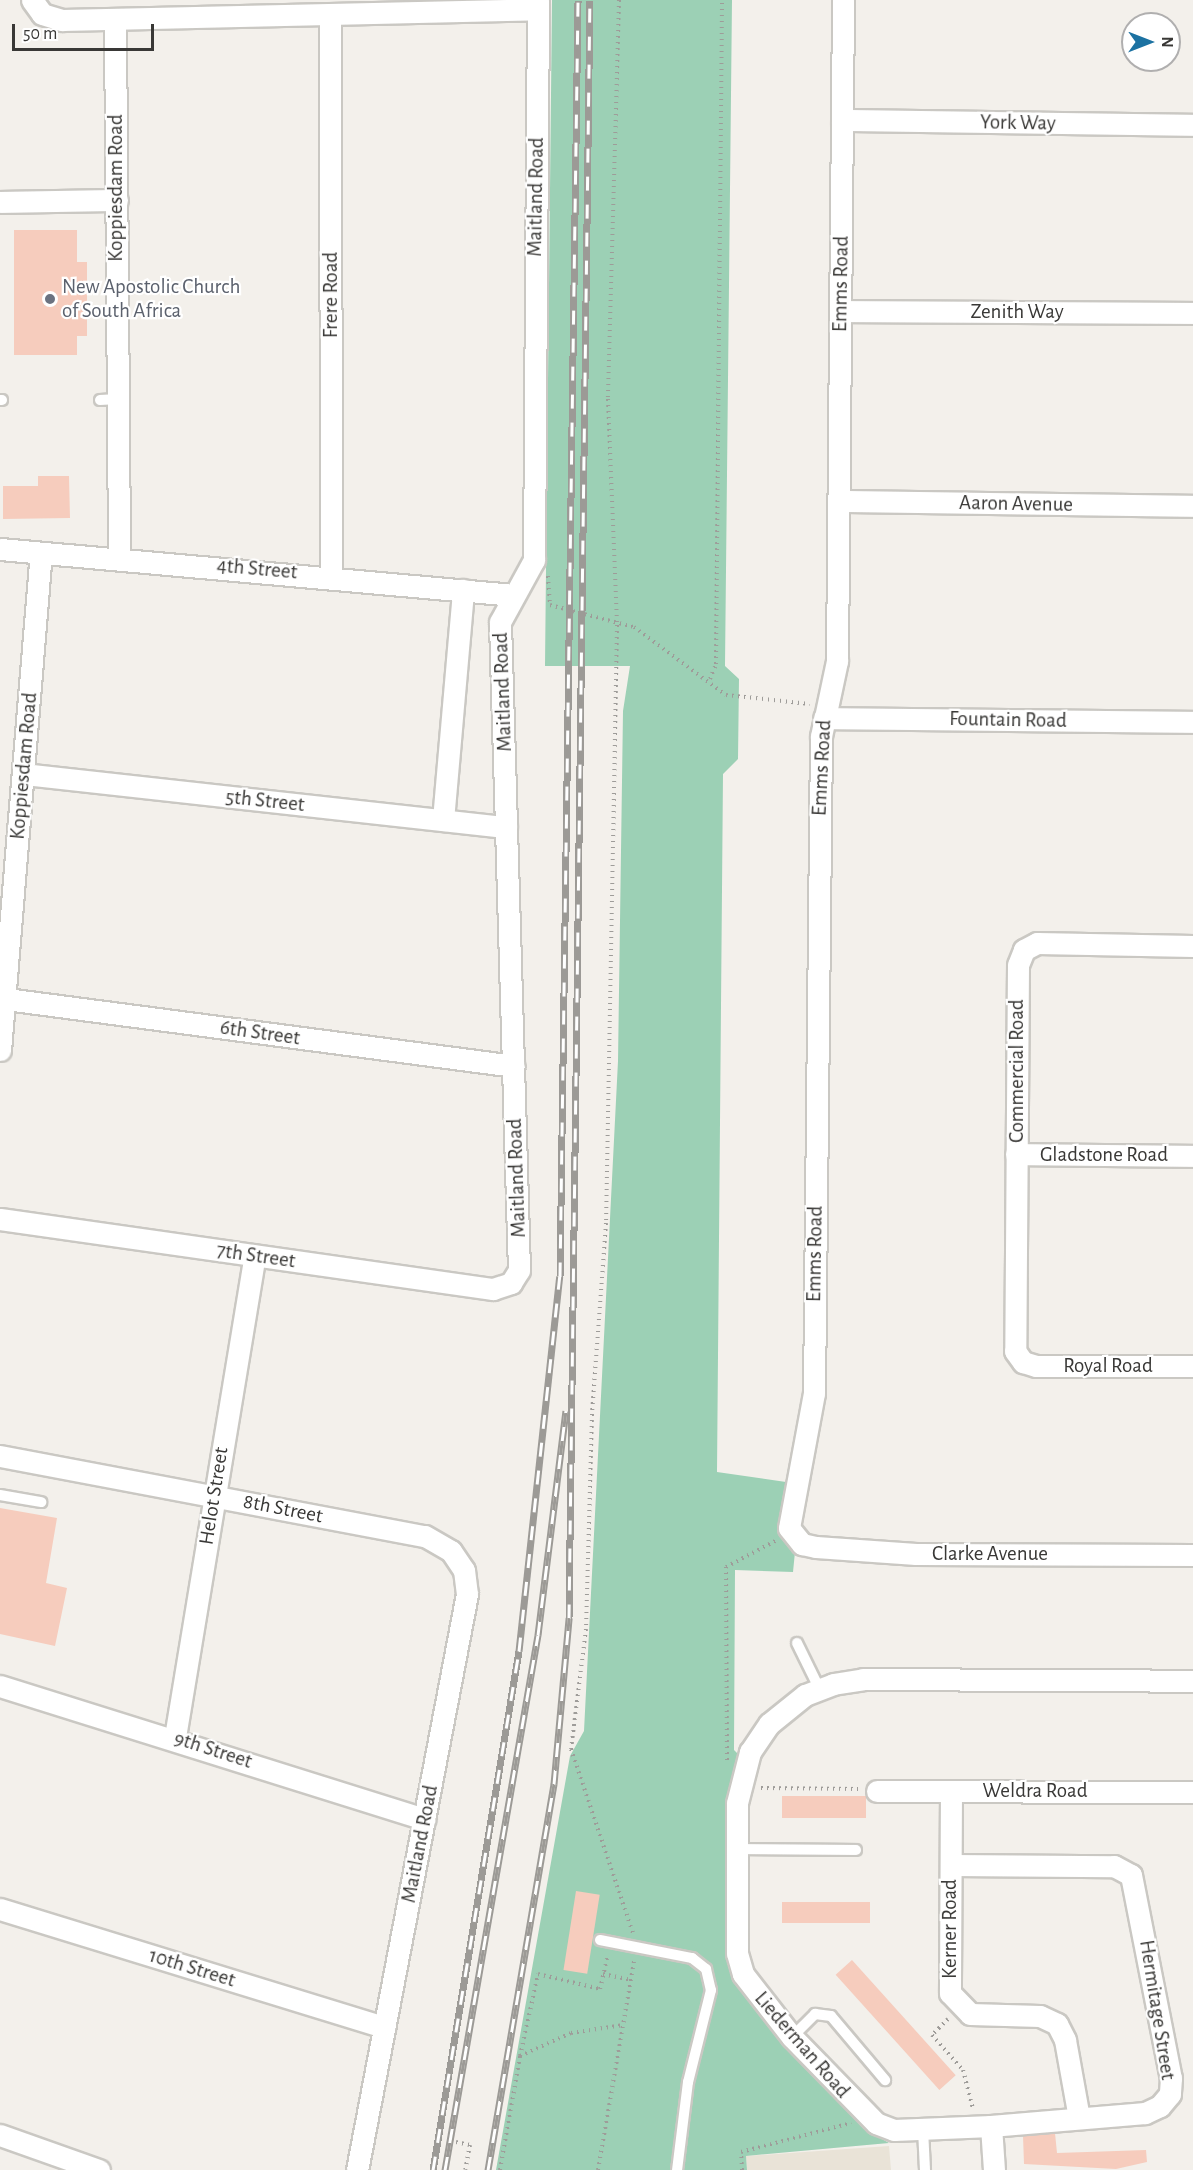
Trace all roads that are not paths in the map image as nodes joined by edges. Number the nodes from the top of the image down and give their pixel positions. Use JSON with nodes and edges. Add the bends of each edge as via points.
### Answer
{"nodes":[{"id":1,"x":32,"y":0,"type":"edge"},
{"id":2,"x":843,"y":0,"type":"edge"},
{"id":3,"x":538,"y":4,"type":"edge"},
{"id":4,"x":451,"y":5,"type":"edge"},
{"id":5,"x":330,"y":14,"type":"junction"},
{"id":6,"x":115,"y":19,"type":"junction"},
{"id":7,"x":842,"y":120,"type":"junction"},
{"id":8,"x":1193,"y":125,"type":"edge"},
{"id":9,"x":117,"y":200,"type":"junction"},
{"id":10,"x":0,"y":202,"type":"edge"},
{"id":11,"x":840,"y":311,"type":"junction"},
{"id":12,"x":1193,"y":313,"type":"edge"},
{"id":13,"x":838,"y":501,"type":"junction"},
{"id":14,"x":1193,"y":506,"type":"edge"},
{"id":15,"x":0,"y":549,"type":"edge"},
{"id":16,"x":41,"y":553,"type":"junction"},
{"id":17,"x":119,"y":557,"type":"junction"},
{"id":18,"x":331,"y":576,"type":"junction"},
{"id":19,"x":463,"y":590,"type":"junction"},
{"id":20,"x":513,"y":595,"type":"junction"},
{"id":21,"x":825,"y":711,"type":"junction"},
{"id":22,"x":1193,"y":722,"type":"edge"},
{"id":23,"x":24,"y":774,"type":"junction"},
{"id":24,"x":443,"y":820,"type":"junction"},
{"id":25,"x":507,"y":827,"type":"junction"},
{"id":26,"x":1193,"y":946,"type":"edge"},
{"id":27,"x":6,"y":999,"type":"junction"},
{"id":28,"x":0,"y":1050,"type":"edge"},
{"id":29,"x":514,"y":1066,"type":"junction"},
{"id":30,"x":1016,"y":1155,"type":"junction"},
{"id":31,"x":1193,"y":1156,"type":"edge"},
{"id":32,"x":0,"y":1219,"type":"edge"},
{"id":33,"x":255,"y":1256,"type":"junction"},
{"id":34,"x":511,"y":1283,"type":"joint"},
{"id":35,"x":1023,"y":1362,"type":"joint"},
{"id":36,"x":1193,"y":1366,"type":"edge"},
{"id":37,"x":0,"y":1456,"type":"edge"},
{"id":38,"x":0,"y":1495,"type":"edge"},
{"id":39,"x":214,"y":1497,"type":"junction"},
{"id":40,"x":41,"y":1502,"type":"dead end"},
{"id":41,"x":791,"y":1534,"type":"joint"},
{"id":42,"x":425,"y":1536,"type":"joint"},
{"id":43,"x":1193,"y":1555,"type":"edge"},
{"id":44,"x":797,"y":1643,"type":"dead end"},
{"id":45,"x":1193,"y":1681,"type":"edge"},
{"id":46,"x":0,"y":1686,"type":"edge"},
{"id":47,"x":819,"y":1688,"type":"junction"},
{"id":48,"x":175,"y":1737,"type":"junction"},
{"id":49,"x":877,"y":1791,"type":"road end"},
{"id":50,"x":951,"y":1791,"type":"junction"},
{"id":51,"x":1193,"y":1792,"type":"edge"},
{"id":52,"x":425,"y":1819,"type":"junction"},
{"id":53,"x":737,"y":1849,"type":"junction"},
{"id":54,"x":856,"y":1850,"type":"dead end"},
{"id":55,"x":951,"y":1864,"type":"junction"},
{"id":56,"x":1108,"y":1866,"type":"joint"},
{"id":57,"x":0,"y":1910,"type":"edge"},
{"id":58,"x":605,"y":1941,"type":"road end"},
{"id":59,"x":384,"y":2027,"type":"junction"},
{"id":60,"x":792,"y":2037,"type":"junction"},
{"id":61,"x":885,"y":2080,"type":"dead end"},
{"id":62,"x":1079,"y":2118,"type":"junction"},
{"id":63,"x":982,"y":2127,"type":"junction"},
{"id":64,"x":923,"y":2129,"type":"junction"},
{"id":65,"x":0,"y":2135,"type":"edge"},
{"id":66,"x":99,"y":2170,"type":"edge"},
{"id":67,"x":357,"y":2170,"type":"edge"},
{"id":68,"x":677,"y":2170,"type":"edge"},
{"id":69,"x":925,"y":2170,"type":"edge"},
{"id":70,"x":994,"y":2170,"type":"edge"}],
"edges":[{"from":1,"to":6,"type":"street","via":[[55,20]]},
{"from":2,"to":7,"type":"street","name":"Emms Road"},
{"from":3,"to":4,"type":"street"},
{"from":3,"to":20,"type":"street","name":"Maitland Road","via":[[532,567]]},
{"from":4,"to":5,"type":"street"},
{"from":5,"to":6,"type":"street"},
{"from":5,"to":18,"type":"street","name":"Frere Road"},
{"from":6,"to":9,"type":"street","name":"Koppiesdam Road"},
{"from":7,"to":8,"type":"street","name":"York Way"},
{"from":7,"to":11,"type":"street","name":"Emms Road"},
{"from":9,"to":10,"type":"street"},
{"from":9,"to":17,"type":"street","name":"Koppiesdam Road","via":[[109,400]]},
{"from":11,"to":12,"type":"street","name":"Zenith Way"},
{"from":11,"to":13,"type":"street","name":"Emms Road"},
{"from":13,"to":14,"type":"street","name":"Aaron Avenue"},
{"from":13,"to":21,"type":"street","name":"Emms Road","via":[[837,661]]},
{"from":15,"to":16,"type":"street","name":"4th Street"},
{"from":16,"to":17,"type":"street","name":"4th Street"},
{"from":16,"to":23,"type":"street","name":"Koppiesdam Road"},
{"from":17,"to":18,"type":"street","name":"4th Street"},
{"from":18,"to":19,"type":"street","name":"4th Street"},
{"from":19,"to":20,"type":"street","name":"4th Street"},
{"from":19,"to":24,"type":"street"},
{"from":20,"to":25,"type":"street","name":"Maitland Road","via":[[501,622]]},
{"from":21,"to":22,"type":"street","name":"Fountain Road"},
{"from":21,"to":41,"type":"street","name":"Emms Road","via":[[814,1393],[788,1516]]},
{"from":23,"to":24,"type":"street","name":"5th Street"},
{"from":23,"to":27,"type":"street","name":"Koppiesdam Road"},
{"from":24,"to":25,"type":"street","name":"5th Street"},
{"from":25,"to":29,"type":"street","name":"Maitland Road"},
{"from":26,"to":30,"type":"street","name":"Commercial Road","via":[[1037,943],[1024,950],[1017,965]]},
{"from":27,"to":28,"type":"street","name":"Koppiesdam Road"},
{"from":27,"to":29,"type":"street","name":"6th Street"},
{"from":29,"to":34,"type":"street","name":"Maitland Road","via":[[520,1263]]},
{"from":30,"to":31,"type":"street","name":"Gladstone Road"},
{"from":30,"to":35,"type":"street","name":"Commercial Road","via":[[1015,1351]]},
{"from":32,"to":33,"type":"street","name":"7th Street"},
{"from":33,"to":34,"type":"street","name":"7th Street","via":[[493,1289]]},
{"from":33,"to":39,"type":"street","name":"Helot Street"},
{"from":35,"to":36,"type":"street","name":"Royal Road"},
{"from":37,"to":39,"type":"street","name":"8th Street"},
{"from":38,"to":40,"type":"lane"},
{"from":39,"to":42,"type":"street","name":"8th Street"},
{"from":39,"to":48,"type":"street","name":"Helot Street"},
{"from":41,"to":43,"type":"street","name":"Clarke Avenue","via":[[809,1547],[916,1554]]},
{"from":42,"to":52,"type":"street","name":"Maitland Road","via":[[452,1551],[467,1582]]},
{"from":44,"to":47,"type":"lane"},
{"from":45,"to":47,"type":"street","name":"Liederman Road","via":[[863,1679]]},
{"from":46,"to":48,"type":"street","name":"9th Street"},
{"from":47,"to":53,"type":"street","name":"Liederman Road","via":[[769,1724],[750,1752],[738,1789]]},
{"from":48,"to":52,"type":"street","name":"9th Street"},
{"from":49,"to":50,"type":"street","name":"Weldra Road"},
{"from":50,"to":51,"type":"street","name":"Weldra Road"},
{"from":50,"to":55,"type":"street","name":"Kerner Road"},
{"from":52,"to":59,"type":"street","name":"Maitland Road"},
{"from":53,"to":54,"type":"lane"},
{"from":53,"to":60,"type":"street","name":"Liederman Road","via":[[737,1953],[756,1995]]},
{"from":55,"to":56,"type":"street","name":"Kerner Road"},
{"from":55,"to":62,"type":"street","name":"Kerner Road","via":[[950,1985],[959,2007],[970,2014],[1040,2016],[1057,2024],[1065,2040]]},
{"from":56,"to":62,"type":"street","name":"Hermitage Street","via":[[1126,1870],[1136,1887],[1171,2086],[1153,2111]]},
{"from":57,"to":59,"type":"street","name":"10th Street"},
{"from":58,"to":68,"type":"lane","via":[[637,1944],[692,1958],[706,1969],[711,1990],[688,2082]]},
{"from":59,"to":67,"type":"street","name":"Maitland Road"},
{"from":60,"to":61,"type":"lane","via":[[815,2014],[831,2016]]},
{"from":60,"to":64,"type":"street","name":"Liederman Road","via":[[876,2123],[894,2130]]},
{"from":62,"to":63,"type":"street","name":"Hermitage Street"},
{"from":63,"to":64,"type":"street"},
{"from":63,"to":70,"type":"street"},
{"from":64,"to":69,"type":"lane"},
{"from":65,"to":66,"type":"street"}]}
